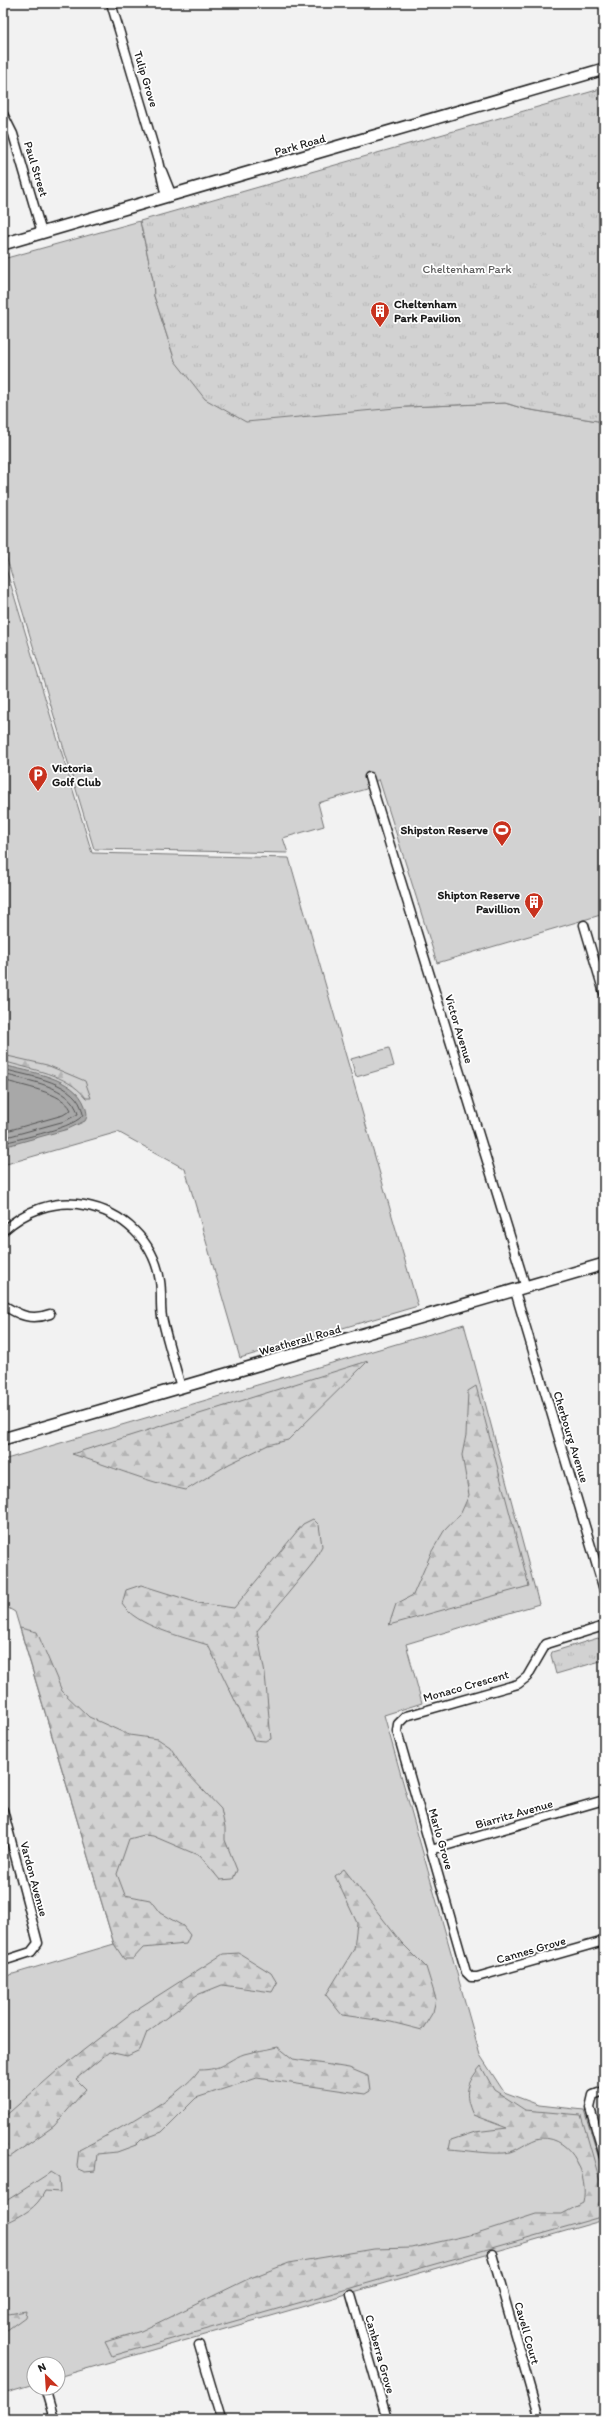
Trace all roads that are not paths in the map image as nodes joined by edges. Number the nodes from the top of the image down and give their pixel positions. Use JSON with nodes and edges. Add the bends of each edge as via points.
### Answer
{"nodes":[{"id":1,"x":111,"y":3,"type":"edge"},
{"id":2,"x":604,"y":69,"type":"edge"},
{"id":3,"x":3,"y":114,"type":"edge"},
{"id":4,"x":169,"y":197,"type":"junction"},
{"id":5,"x":42,"y":233,"type":"junction"},
{"id":6,"x":3,"y":244,"type":"edge"},
{"id":7,"x":369,"y":777,"type":"dead end"},
{"id":8,"x":584,"y":925,"type":"dead end"},
{"id":9,"x":604,"y":993,"type":"edge"},
{"id":10,"x":3,"y":1231,"type":"edge"},
{"id":11,"x":604,"y":1264,"type":"edge"},
{"id":12,"x":520,"y":1290,"type":"junction"},
{"id":13,"x":3,"y":1305,"type":"edge"},
{"id":14,"x":50,"y":1314,"type":"dead end"},
{"id":15,"x":181,"y":1388,"type":"junction"},
{"id":16,"x":3,"y":1439,"type":"edge"},
{"id":17,"x":604,"y":1590,"type":"edge"},
{"id":18,"x":604,"y":1626,"type":"edge"},
{"id":19,"x":406,"y":1716,"type":"joint"},
{"id":20,"x":604,"y":1800,"type":"edge"},
{"id":21,"x":3,"y":1810,"type":"edge"},
{"id":22,"x":431,"y":1850,"type":"junction"},
{"id":23,"x":604,"y":1941,"type":"edge"},
{"id":24,"x":3,"y":1961,"type":"edge"},
{"id":25,"x":466,"y":1972,"type":"joint"},
{"id":26,"x":604,"y":2091,"type":"edge"},
{"id":27,"x":604,"y":2156,"type":"edge"},
{"id":28,"x":492,"y":2254,"type":"dead end"},
{"id":29,"x":351,"y":2295,"type":"dead end"},
{"id":30,"x":199,"y":2345,"type":"dead end"},
{"id":31,"x":47,"y":2396,"type":"edge"},
{"id":32,"x":54,"y":2419,"type":"edge"},
{"id":33,"x":221,"y":2419,"type":"edge"},
{"id":34,"x":387,"y":2419,"type":"edge"},
{"id":35,"x":539,"y":2419,"type":"edge"}],
"edges":[{"from":1,"to":4,"type":"street","name":"Tulip Grove"},
{"from":2,"to":4,"type":"street","name":"Park Road"},
{"from":3,"to":5,"type":"street","name":"Paul Street","via":[[11,130]]},
{"from":4,"to":5,"type":"street","name":"Park Road"},
{"from":5,"to":6,"type":"street","name":"Park Road"},
{"from":7,"to":12,"type":"street","name":"Victor Avenue"},
{"from":8,"to":9,"type":"street"},
{"from":10,"to":15,"type":"street","via":[[27,1214],[64,1203],[94,1207],[111,1213],[132,1228],[145,1242],[156,1265],[162,1290],[162,1316]]},
{"from":11,"to":12,"type":"street","name":"Weatherall Road"},
{"from":12,"to":15,"type":"street","name":"Weatherall Road"},
{"from":12,"to":17,"type":"street","name":"Cherbourg Avenue"},
{"from":13,"to":14,"type":"street","via":[[19,1315],[32,1318]]},
{"from":15,"to":16,"type":"street","name":"Weatherall Road"},
{"from":18,"to":19,"type":"street","name":"Monaco Crescent","via":[[546,1644],[527,1677],[518,1684]]},
{"from":19,"to":22,"type":"street","name":"Marlo Grove","via":[[398,1724],[397,1731]]},
{"from":20,"to":22,"type":"street","name":"Biarritz Avenue"},
{"from":21,"to":24,"type":"street","name":"Vardon Avenue","via":[[38,1937],[36,1948],[31,1952]]},
{"from":22,"to":25,"type":"street","name":"Marlo Grove"},
{"from":23,"to":25,"type":"street","name":"Cannes Grove","via":[[477,1977],[471,1977]]},
{"from":26,"to":27,"type":"street","via":[[593,2095],[590,2108]]},
{"from":28,"to":35,"type":"street","name":"Cavell Court"},
{"from":29,"to":34,"type":"street","name":"Canberra Grove"},
{"from":30,"to":33,"type":"street"},
{"from":31,"to":32,"type":"street"}]}
